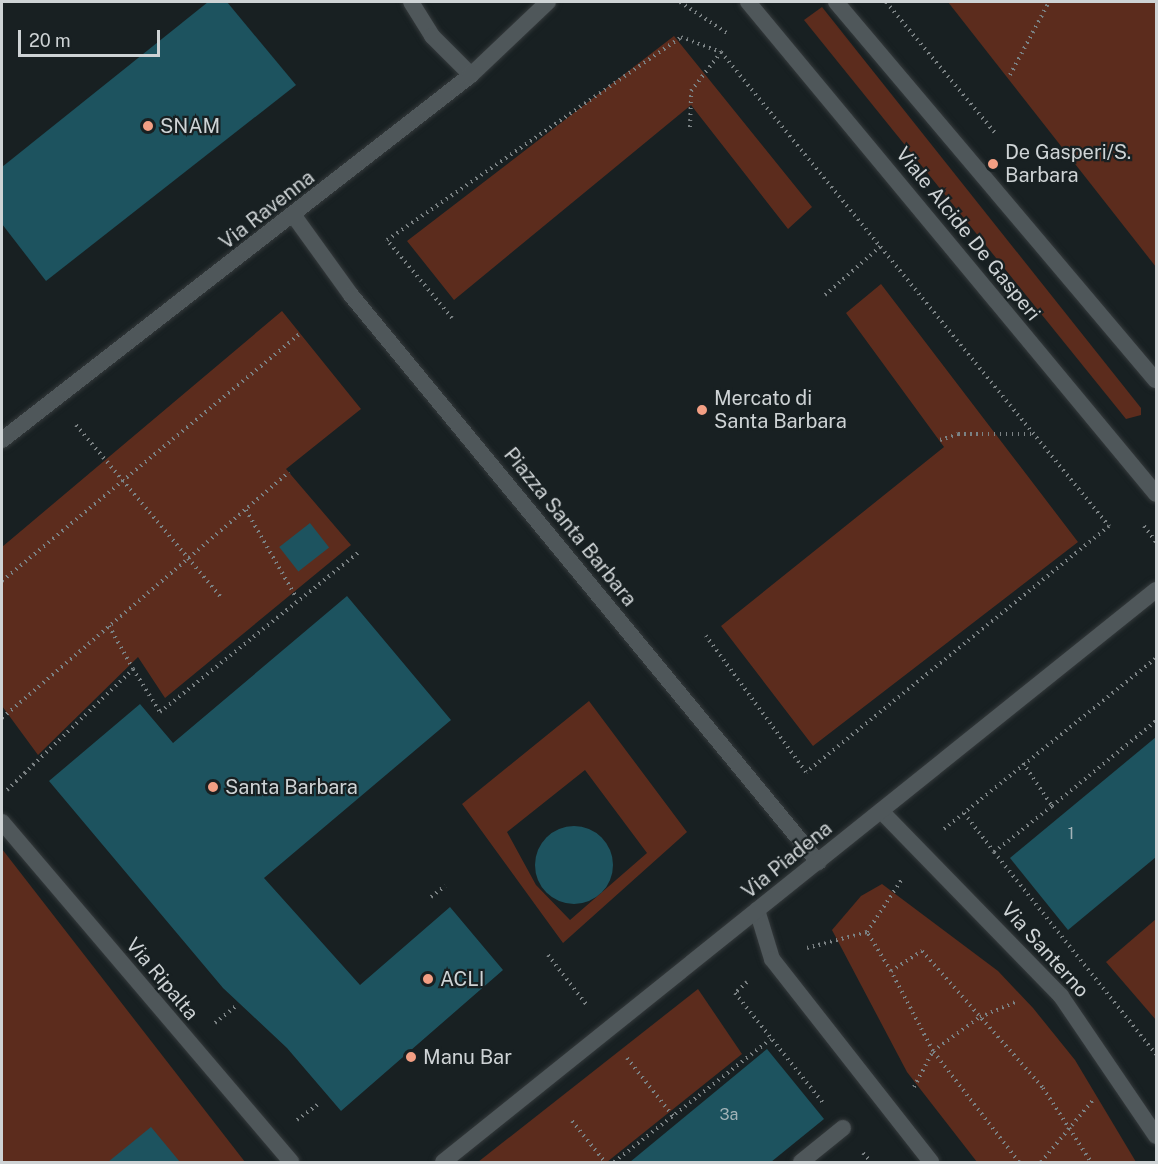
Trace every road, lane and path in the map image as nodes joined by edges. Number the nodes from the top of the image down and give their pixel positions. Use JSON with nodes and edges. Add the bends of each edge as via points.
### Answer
{"nodes":[{"id":1,"x":411,"y":2,"type":"edge"},
{"id":2,"x":548,"y":2,"type":"edge"},
{"id":3,"x":748,"y":2,"type":"edge"},
{"id":4,"x":836,"y":2,"type":"edge"},
{"id":5,"x":1049,"y":2,"type":"edge"},
{"id":6,"x":721,"y":52,"type":"junction"},
{"id":7,"x":471,"y":75,"type":"junction"},
{"id":8,"x":1010,"y":75,"type":"dead end"},
{"id":9,"x":690,"y":127,"type":"dead end"},
{"id":10,"x":294,"y":216,"type":"junction"},
{"id":11,"x":881,"y":246,"type":"junction"},
{"id":12,"x":825,"y":295,"type":"dead end"},
{"id":13,"x":452,"y":318,"type":"dead end"},
{"id":14,"x":300,"y":334,"type":"dead end"},
{"id":15,"x":1156,"y":380,"type":"edge"},
{"id":16,"x":52,"y":403,"type":"junction"},
{"id":17,"x":1035,"y":434,"type":"junction"},
{"id":18,"x":2,"y":440,"type":"edge"},
{"id":19,"x":940,"y":440,"type":"dead end"},
{"id":20,"x":289,"y":472,"type":"dead end"},
{"id":21,"x":122,"y":483,"type":"junction"},
{"id":22,"x":1156,"y":494,"type":"edge"},
{"id":23,"x":246,"y":509,"type":"junction"},
{"id":24,"x":358,"y":553,"type":"dead end"},
{"id":25,"x":189,"y":559,"type":"junction"},
{"id":26,"x":2,"y":581,"type":"edge"},
{"id":27,"x":1156,"y":590,"type":"edge"},
{"id":28,"x":220,"y":596,"type":"dead end"},
{"id":29,"x":297,"y":597,"type":"junction"},
{"id":30,"x":109,"y":626,"type":"junction"},
{"id":31,"x":706,"y":636,"type":"dead end"},
{"id":32,"x":1156,"y":658,"type":"edge"},
{"id":33,"x":133,"y":669,"type":"junction"},
{"id":34,"x":2,"y":718,"type":"edge"},
{"id":35,"x":1156,"y":721,"type":"edge"},
{"id":36,"x":1023,"y":763,"type":"junction"},
{"id":37,"x":2,"y":794,"type":"edge"},
{"id":38,"x":1052,"y":806,"type":"junction"},
{"id":39,"x":880,"y":812,"type":"junction"},
{"id":40,"x":964,"y":813,"type":"junction"},
{"id":41,"x":2,"y":822,"type":"edge"},
{"id":42,"x":918,"y":848,"type":"junction"},
{"id":43,"x":994,"y":852,"type":"junction"},
{"id":44,"x":818,"y":862,"type":"junction"},
{"id":45,"x":445,"y":886,"type":"dead end"},
{"id":46,"x":431,"y":897,"type":"dead end"},
{"id":47,"x":758,"y":910,"type":"junction"},
{"id":48,"x":891,"y":971,"type":"junction"},
{"id":49,"x":735,"y":993,"type":"dead end"},
{"id":50,"x":980,"y":1017,"type":"junction"},
{"id":51,"x":771,"y":1039,"type":"junction"},
{"id":52,"x":933,"y":1052,"type":"junction"},
{"id":53,"x":1156,"y":1054,"type":"edge"},
{"id":54,"x":1114,"y":1070,"type":"junction"},
{"id":55,"x":895,"y":1118,"type":"junction"},
{"id":56,"x":572,"y":1120,"type":"dead end"},
{"id":57,"x":843,"y":1128,"type":"junction"},
{"id":58,"x":1073,"y":1128,"type":"junction"},
{"id":59,"x":1156,"y":1136,"type":"edge"},
{"id":60,"x":291,"y":1162,"type":"edge"},
{"id":61,"x":443,"y":1162,"type":"edge"},
{"id":62,"x":605,"y":1162,"type":"edge"},
{"id":63,"x":614,"y":1162,"type":"edge"},
{"id":64,"x":801,"y":1162,"type":"edge"},
{"id":65,"x":871,"y":1162,"type":"edge"},
{"id":66,"x":931,"y":1162,"type":"edge"},
{"id":67,"x":1019,"y":1162,"type":"edge"},
{"id":68,"x":1041,"y":1162,"type":"edge"},
{"id":69,"x":1091,"y":1162,"type":"edge"}],
"edges":[{"from":1,"to":7,"type":"street","via":[[432,36]]},
{"from":2,"to":7,"type":"street","name":"Via Ravenna"},
{"from":3,"to":22,"type":"street","name":"Viale Alcide De Gasperi"},
{"from":4,"to":15,"type":"street"},
{"from":5,"to":8,"type":"path"},
{"from":6,"to":9,"type":"path","via":[[691,92]]},
{"from":6,"to":11,"type":"path"},
{"from":6,"to":13,"type":"path","via":[[681,37],[387,240]]},
{"from":7,"to":10,"type":"street","name":"Via Ravenna"},
{"from":10,"to":16,"type":"street","name":"Via Ravenna"},
{"from":10,"to":44,"type":"street","name":"Piazza Santa Barbara","via":[[358,304]]},
{"from":11,"to":12,"type":"path"},
{"from":11,"to":17,"type":"path"},
{"from":14,"to":21,"type":"path"},
{"from":16,"to":18,"type":"street","name":"Via Ravenna"},
{"from":16,"to":21,"type":"path"},
{"from":17,"to":19,"type":"path","via":[[958,434]]},
{"from":17,"to":31,"type":"path","via":[[1109,525],[806,772]]},
{"from":20,"to":23,"type":"path"},
{"from":21,"to":25,"type":"path"},
{"from":21,"to":26,"type":"path"},
{"from":23,"to":25,"type":"path"},
{"from":23,"to":29,"type":"path"},
{"from":24,"to":29,"type":"path"},
{"from":25,"to":28,"type":"path"},
{"from":25,"to":30,"type":"path"},
{"from":27,"to":39,"type":"street","name":"Via Piadena"},
{"from":29,"to":33,"type":"path","via":[[160,712]]},
{"from":30,"to":33,"type":"path"},
{"from":30,"to":34,"type":"path"},
{"from":32,"to":36,"type":"path"},
{"from":33,"to":37,"type":"path","via":[[35,769]]},
{"from":35,"to":38,"type":"path"},
{"from":36,"to":38,"type":"path"},
{"from":36,"to":40,"type":"path"},
{"from":38,"to":43,"type":"path"},
{"from":39,"to":42,"type":"street","name":"Via Santerno"},
{"from":39,"to":44,"type":"street","name":"Via Piadena"},
{"from":40,"to":42,"type":"path"},
{"from":40,"to":43,"type":"path"},
{"from":41,"to":60,"type":"street","name":"Via Ripalta"},
{"from":42,"to":48,"type":"path","via":[[867,932]]},
{"from":42,"to":54,"type":"street","name":"Via Santerno","via":[[1061,996]]},
{"from":43,"to":53,"type":"path"},
{"from":44,"to":47,"type":"street","name":"Via Piadena"},
{"from":45,"to":46,"type":"path"},
{"from":47,"to":55,"type":"street","via":[[772,959]]},
{"from":47,"to":61,"type":"street","name":"Via Piadena"},
{"from":48,"to":50,"type":"path","via":[[922,951]]},
{"from":48,"to":52,"type":"path"},
{"from":49,"to":51,"type":"path"},
{"from":50,"to":52,"type":"path"},
{"from":50,"to":58,"type":"path"},
{"from":51,"to":57,"type":"path"},
{"from":51,"to":63,"type":"path"},
{"from":52,"to":55,"type":"path"},
{"from":52,"to":67,"type":"path"},
{"from":54,"to":58,"type":"path"},
{"from":54,"to":59,"type":"street","name":"Via Santerno"},
{"from":55,"to":66,"type":"street"},
{"from":56,"to":62,"type":"path"},
{"from":57,"to":64,"type":"street"},
{"from":57,"to":65,"type":"path"},
{"from":58,"to":68,"type":"path"},
{"from":58,"to":69,"type":"path"}]}
